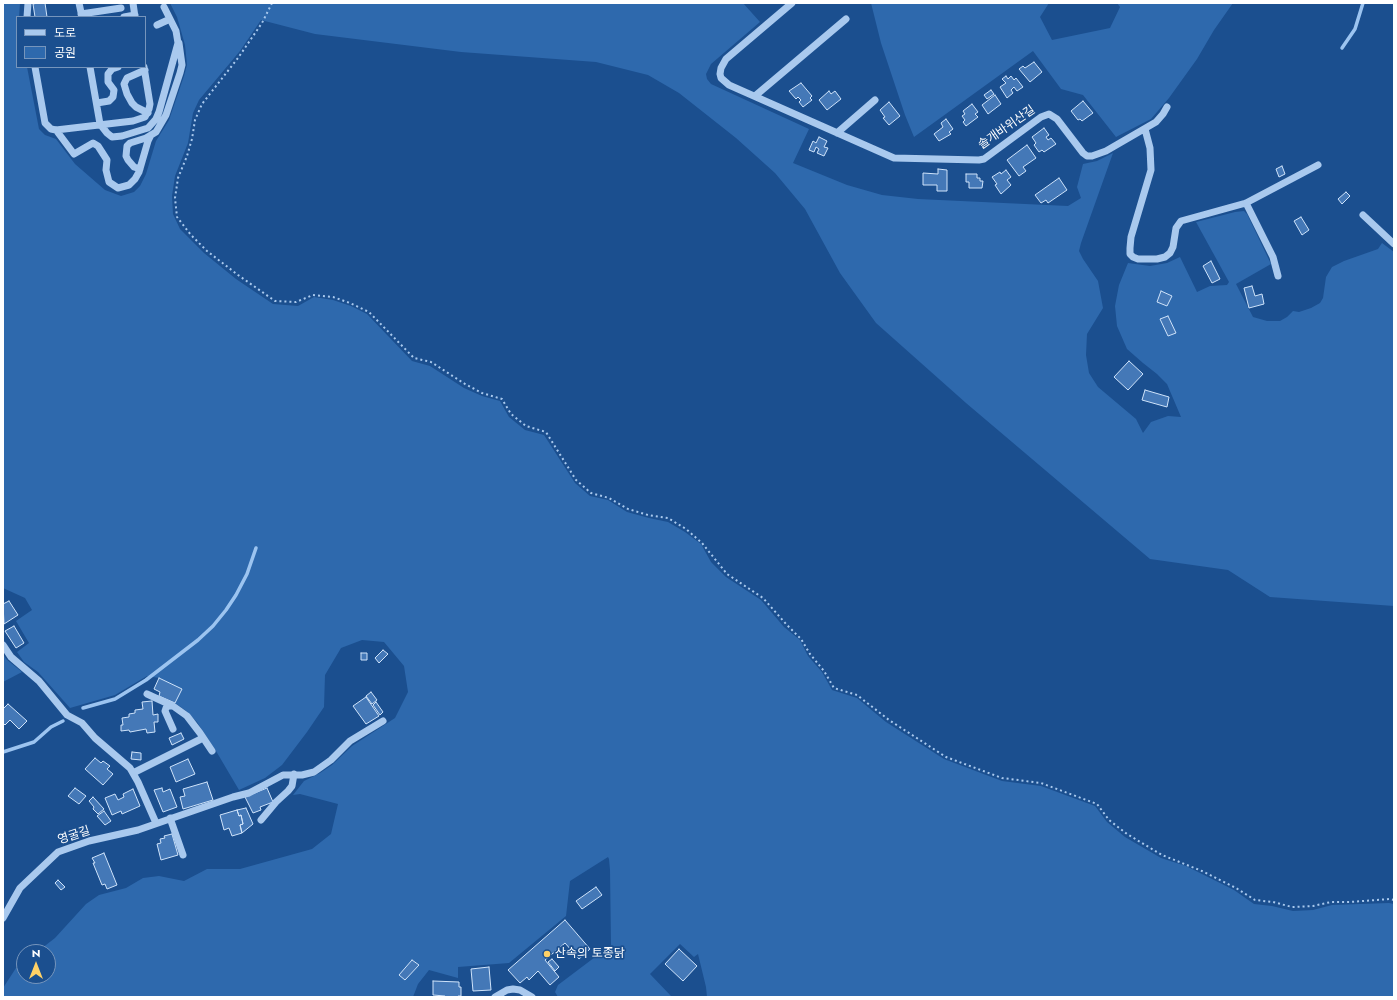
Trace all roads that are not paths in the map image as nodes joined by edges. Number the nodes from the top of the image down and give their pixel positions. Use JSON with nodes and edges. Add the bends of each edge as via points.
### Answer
{"nodes":[{"id":1,"x":28,"y":3,"type":"edge"},
{"id":2,"x":79,"y":3,"type":"edge"},
{"id":3,"x":133,"y":3,"type":"edge"},
{"id":4,"x":792,"y":3,"type":"edge"},
{"id":5,"x":112,"y":6,"type":"edge"},
{"id":6,"x":164,"y":7,"type":"dead end"},
{"id":7,"x":121,"y":8,"type":"dead end"},
{"id":8,"x":27,"y":16,"type":"edge"},
{"id":9,"x":81,"y":16,"type":"edge"},
{"id":10,"x":135,"y":16,"type":"edge"},
{"id":11,"x":170,"y":19,"type":"junction"},
{"id":12,"x":846,"y":19,"type":"dead end"},
{"id":13,"x":157,"y":25,"type":"dead end"},
{"id":14,"x":178,"y":36,"type":"junction"},
{"id":15,"x":35,"y":68,"type":"edge"},
{"id":16,"x":90,"y":68,"type":"edge"},
{"id":17,"x":115,"y":68,"type":"edge"},
{"id":18,"x":144,"y":68,"type":"edge"},
{"id":19,"x":756,"y":96,"type":"junction"},
{"id":20,"x":875,"y":100,"type":"dead end"},
{"id":21,"x":97,"y":103,"type":"junction"},
{"id":22,"x":1167,"y":107,"type":"dead end"},
{"id":23,"x":148,"y":113,"type":"junction"},
{"id":24,"x":100,"y":124,"type":"junction"},
{"id":25,"x":1145,"y":129,"type":"junction"},
{"id":26,"x":56,"y":130,"type":"junction"},
{"id":27,"x":837,"y":133,"type":"junction"},
{"id":28,"x":151,"y":135,"type":"junction"},
{"id":29,"x":1318,"y":165,"type":"dead end"},
{"id":30,"x":140,"y":169,"type":"junction"},
{"id":31,"x":1246,"y":203,"type":"junction"},
{"id":32,"x":1363,"y":215,"type":"dead end"},
{"id":33,"x":1394,"y":244,"type":"edge"},
{"id":34,"x":1278,"y":276,"type":"dead end"},
{"id":35,"x":3,"y":645,"type":"edge"},
{"id":36,"x":147,"y":694,"type":"dead end"},
{"id":37,"x":173,"y":706,"type":"junction"},
{"id":38,"x":383,"y":721,"type":"dead end"},
{"id":39,"x":173,"y":729,"type":"dead end"},
{"id":40,"x":204,"y":738,"type":"junction"},
{"id":41,"x":212,"y":751,"type":"dead end"},
{"id":42,"x":134,"y":773,"type":"junction"},
{"id":43,"x":294,"y":774,"type":"junction"},
{"id":44,"x":170,"y":818,"type":"junction"},
{"id":45,"x":261,"y":820,"type":"dead end"},
{"id":46,"x":156,"y":823,"type":"junction"},
{"id":47,"x":183,"y":855,"type":"dead end"},
{"id":48,"x":3,"y":918,"type":"edge"},
{"id":49,"x":495,"y":997,"type":"edge"},
{"id":50,"x":532,"y":997,"type":"edge"}],
"edges":[{"from":1,"to":8,"type":"lane"},
{"from":2,"to":9,"type":"lane"},
{"from":3,"to":10,"type":"lane"},
{"from":4,"to":19,"type":"lane","name":"솔개바위산길","via":[[726,59],[721,68],[720,74],[724,82]]},
{"from":5,"to":7,"type":"lane"},
{"from":5,"to":9,"type":"lane"},
{"from":6,"to":11,"type":"lane"},
{"from":11,"to":13,"type":"lane"},
{"from":11,"to":14,"type":"lane"},
{"from":12,"to":19,"type":"lane"},
{"from":14,"to":24,"type":"lane","via":[[177,49],[162,104],[153,124],[148,128],[116,137],[107,133]]},
{"from":14,"to":28,"type":"lane","via":[[182,55],[180,74],[166,115],[156,132]]},
{"from":15,"to":26,"type":"lane","via":[[45,123]]},
{"from":16,"to":21,"type":"lane"},
{"from":17,"to":21,"type":"lane","via":[[108,74],[108,82],[114,90],[113,97],[109,101]]},
{"from":18,"to":23,"type":"lane","via":[[150,104]]},
{"from":18,"to":23,"type":"lane","via":[[127,78],[124,84],[132,103]]},
{"from":19,"to":27,"type":"lane","name":"솔개바위산길"},
{"from":20,"to":27,"type":"lane"},
{"from":21,"to":24,"type":"lane"},
{"from":22,"to":25,"type":"lane","name":"솔개바위산길","via":[[1160,119]]},
{"from":23,"to":24,"type":"lane","via":[[140,119]]},
{"from":24,"to":26,"type":"lane"},
{"from":25,"to":27,"type":"lane","name":"솔개바위산길","via":[[1102,153],[1087,156],[1079,150],[1057,119],[1045,115],[979,160],[894,158]]},
{"from":25,"to":31,"type":"lane","via":[[1150,148],[1151,170],[1131,237],[1130,254],[1133,257],[1147,260],[1165,257],[1173,247],[1176,228],[1181,221]]},
{"from":26,"to":30,"type":"lane","via":[[74,154],[93,143],[98,146],[107,160],[109,182],[118,188],[129,185]]},
{"from":28,"to":30,"type":"lane"},
{"from":28,"to":30,"type":"lane","via":[[127,146],[128,160]]},
{"from":29,"to":31,"type":"lane"},
{"from":31,"to":34,"type":"lane","via":[[1273,257]]},
{"from":32,"to":33,"type":"lane"},
{"from":35,"to":42,"type":"lane","via":[[11,657],[39,681],[67,715],[82,723]]},
{"from":36,"to":37,"type":"lane"},
{"from":37,"to":39,"type":"lane","via":[[168,706],[165,711]]},
{"from":37,"to":40,"type":"lane","via":[[187,716]]},
{"from":38,"to":43,"type":"lane","name":"영굴길","via":[[350,741],[322,767],[307,774]]},
{"from":40,"to":41,"type":"lane"},
{"from":40,"to":42,"type":"lane"},
{"from":42,"to":46,"type":"lane"},
{"from":43,"to":44,"type":"lane","name":"영굴길","via":[[283,774],[249,793]]},
{"from":43,"to":45,"type":"lane","via":[[292,786]]},
{"from":44,"to":46,"type":"lane","name":"영굴길"},
{"from":44,"to":47,"type":"lane"},
{"from":46,"to":48,"type":"lane","name":"영굴길","via":[[58,852],[20,888]]},
{"from":49,"to":50,"type":"lane","via":[[513,989]]}]}
